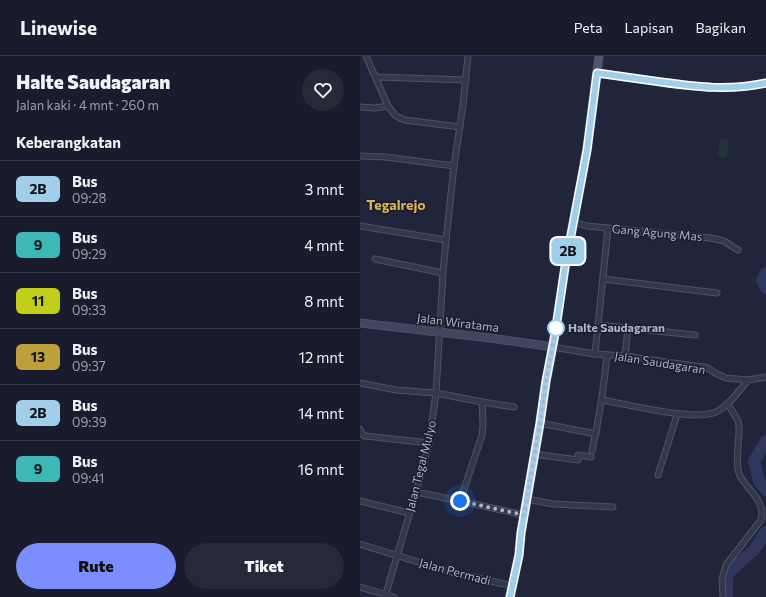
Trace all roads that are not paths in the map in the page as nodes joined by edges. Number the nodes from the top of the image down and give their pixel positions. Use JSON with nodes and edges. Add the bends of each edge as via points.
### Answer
{"nodes":[{"id":1,"x":366,"y":56,"type":"edge"},
{"id":2,"x":468,"y":56,"type":"edge"},
{"id":3,"x":599,"y":56,"type":"edge"},
{"id":4,"x":597,"y":73,"type":"junction"},
{"id":5,"x":376,"y":77,"type":"junction"},
{"id":6,"x":466,"y":80,"type":"junction"},
{"id":7,"x":766,"y":83,"type":"edge"},
{"id":8,"x":388,"y":106,"type":"junction"},
{"id":9,"x":360,"y":107,"type":"edge"},
{"id":10,"x":460,"y":127,"type":"junction"},
{"id":11,"x":360,"y":156,"type":"edge"},
{"id":12,"x":454,"y":166,"type":"junction"},
{"id":13,"x":574,"y":222,"type":"junction"},
{"id":14,"x":360,"y":226,"type":"edge"},
{"id":15,"x":608,"y":228,"type":"junction"},
{"id":16,"x":446,"y":240,"type":"junction"},
{"id":17,"x":738,"y":250,"type":"dead end"},
{"id":18,"x":375,"y":259,"type":"dead end"},
{"id":19,"x":443,"y":273,"type":"junction"},
{"id":20,"x":603,"y":279,"type":"junction"},
{"id":21,"x":717,"y":293,"type":"dead end"},
{"id":22,"x":360,"y":323,"type":"edge"},
{"id":23,"x":598,"y":325,"type":"junction"},
{"id":24,"x":628,"y":328,"type":"junction"},
{"id":25,"x":440,"y":332,"type":"junction"},
{"id":26,"x":695,"y":335,"type":"dead end"},
{"id":27,"x":553,"y":348,"type":"junction"},
{"id":28,"x":595,"y":354,"type":"junction"},
{"id":29,"x":607,"y":355,"type":"junction"},
{"id":30,"x":625,"y":356,"type":"junction"},
{"id":31,"x":766,"y":377,"type":"edge"},
{"id":32,"x":748,"y":380,"type":"junction"},
{"id":33,"x":360,"y":383,"type":"edge"},
{"id":34,"x":436,"y":393,"type":"junction"},
{"id":35,"x":602,"y":400,"type":"junction"},
{"id":36,"x":482,"y":402,"type":"junction"},
{"id":37,"x":728,"y":404,"type":"junction"},
{"id":38,"x":514,"y":407,"type":"dead end"},
{"id":39,"x":677,"y":414,"type":"junction"},
{"id":40,"x":540,"y":423,"type":"junction"},
{"id":41,"x":360,"y":429,"type":"edge"},
{"id":42,"x":596,"y":434,"type":"junction"},
{"id":43,"x":429,"y":443,"type":"junction"},
{"id":44,"x":592,"y":451,"type":"dead end"},
{"id":45,"x":534,"y":454,"type":"junction"},
{"id":46,"x":591,"y":457,"type":"dead end"},
{"id":47,"x":658,"y":475,"type":"dead end"},
{"id":48,"x":416,"y":492,"type":"junction"},
{"id":49,"x":527,"y":500,"type":"junction"},
{"id":50,"x":360,"y":501,"type":"edge"},
{"id":51,"x":460,"y":501,"type":"junction"},
{"id":52,"x":613,"y":507,"type":"dead end"},
{"id":53,"x":409,"y":513,"type":"junction"},
{"id":54,"x":524,"y":515,"type":"junction"},
{"id":55,"x":360,"y":544,"type":"edge"},
{"id":56,"x":397,"y":556,"type":"junction"},
{"id":57,"x":513,"y":586,"type":"junction"},
{"id":58,"x":360,"y":587,"type":"edge"},
{"id":59,"x":386,"y":596,"type":"edge"},
{"id":60,"x":394,"y":597,"type":"edge"},
{"id":61,"x":510,"y":597,"type":"edge"},
{"id":62,"x":723,"y":597,"type":"edge"}],
"edges":[{"from":1,"to":5,"type":"street"},
{"from":2,"to":6,"type":"street","name":"Jalan Tegal Mulyo"},
{"from":3,"to":4,"type":"main road"},
{"from":4,"to":7,"type":"street","via":[[715,88],[736,88]]},
{"from":4,"to":13,"type":"main road"},
{"from":5,"to":6,"type":"street"},
{"from":5,"to":8,"type":"street"},
{"from":6,"to":10,"type":"street","name":"Jalan Tegal Mulyo"},
{"from":8,"to":9,"type":"street"},
{"from":8,"to":10,"type":"street","via":[[400,118]]},
{"from":10,"to":12,"type":"street","name":"Jalan Tegal Mulyo"},
{"from":11,"to":12,"type":"street"},
{"from":12,"to":16,"type":"street","name":"Jalan Tegal Mulyo"},
{"from":13,"to":15,"type":"street","name":"Gang Agung Mas"},
{"from":13,"to":27,"type":"main road"},
{"from":14,"to":16,"type":"street"},
{"from":15,"to":17,"type":"street","name":"Gang Agung Mas","via":[[711,238],[724,241]]},
{"from":15,"to":20,"type":"street"},
{"from":16,"to":19,"type":"street","name":"Jalan Tegal Mulyo"},
{"from":18,"to":19,"type":"street"},
{"from":19,"to":25,"type":"street","name":"Jalan Tegal Mulyo"},
{"from":20,"to":21,"type":"street"},
{"from":20,"to":23,"type":"street"},
{"from":22,"to":25,"type":"street","name":"Jalan Wiratama"},
{"from":23,"to":24,"type":"street"},
{"from":23,"to":28,"type":"street"},
{"from":24,"to":26,"type":"street"},
{"from":24,"to":30,"type":"street"},
{"from":25,"to":27,"type":"street","name":"Jalan Wiratama"},
{"from":25,"to":34,"type":"street","name":"Jalan Tegal Mulyo"},
{"from":27,"to":28,"type":"street","name":"Jalan Saudagaran"},
{"from":27,"to":40,"type":"main road"},
{"from":28,"to":29,"type":"street","name":"Jalan Saudagaran"},
{"from":29,"to":30,"type":"street","name":"Jalan Saudagaran"},
{"from":29,"to":35,"type":"street"},
{"from":30,"to":32,"type":"street","name":"Jalan Saudagaran","via":[[705,367],[726,378]]},
{"from":31,"to":32,"type":"street","name":"Jalan Saudagaran"},
{"from":32,"to":37,"type":"street"},
{"from":33,"to":34,"type":"street","via":[[396,390]]},
{"from":34,"to":36,"type":"street"},
{"from":34,"to":43,"type":"street","name":"Jalan Tegal Mulyo"},
{"from":35,"to":39,"type":"street"},
{"from":35,"to":42,"type":"street"},
{"from":36,"to":38,"type":"street"},
{"from":36,"to":51,"type":"street","via":[[482,435]]},
{"from":37,"to":39,"type":"street","via":[[711,414]]},
{"from":37,"to":62,"type":"street","via":[[739,426],[738,472],[761,502],[764,512],[761,520],[726,564],[722,579]]},
{"from":39,"to":47,"type":"street"},
{"from":40,"to":42,"type":"street"},
{"from":40,"to":45,"type":"main road"},
{"from":41,"to":43,"type":"street","via":[[365,436]]},
{"from":42,"to":44,"type":"street"},
{"from":43,"to":48,"type":"street","name":"Jalan Tegal Mulyo"},
{"from":45,"to":46,"type":"street","via":[[578,460],[578,455]]},
{"from":45,"to":49,"type":"main road"},
{"from":48,"to":51,"type":"street"},
{"from":48,"to":53,"type":"street","name":"Jalan Tegal Mulyo"},
{"from":49,"to":52,"type":"street"},
{"from":49,"to":54,"type":"main road"},
{"from":50,"to":53,"type":"street"},
{"from":51,"to":54,"type":"street"},
{"from":53,"to":56,"type":"street","name":"Jalan Tegal Mulyo"},
{"from":54,"to":57,"type":"main road"},
{"from":55,"to":56,"type":"street","name":"Jalan Permadi"},
{"from":56,"to":57,"type":"street","name":"Jalan Permadi","via":[[447,571]]},
{"from":56,"to":59,"type":"street","name":"Jalan Tegal Mulyo"},
{"from":57,"to":61,"type":"main road"},
{"from":58,"to":59,"type":"street"},
{"from":59,"to":60,"type":"street"}]}
